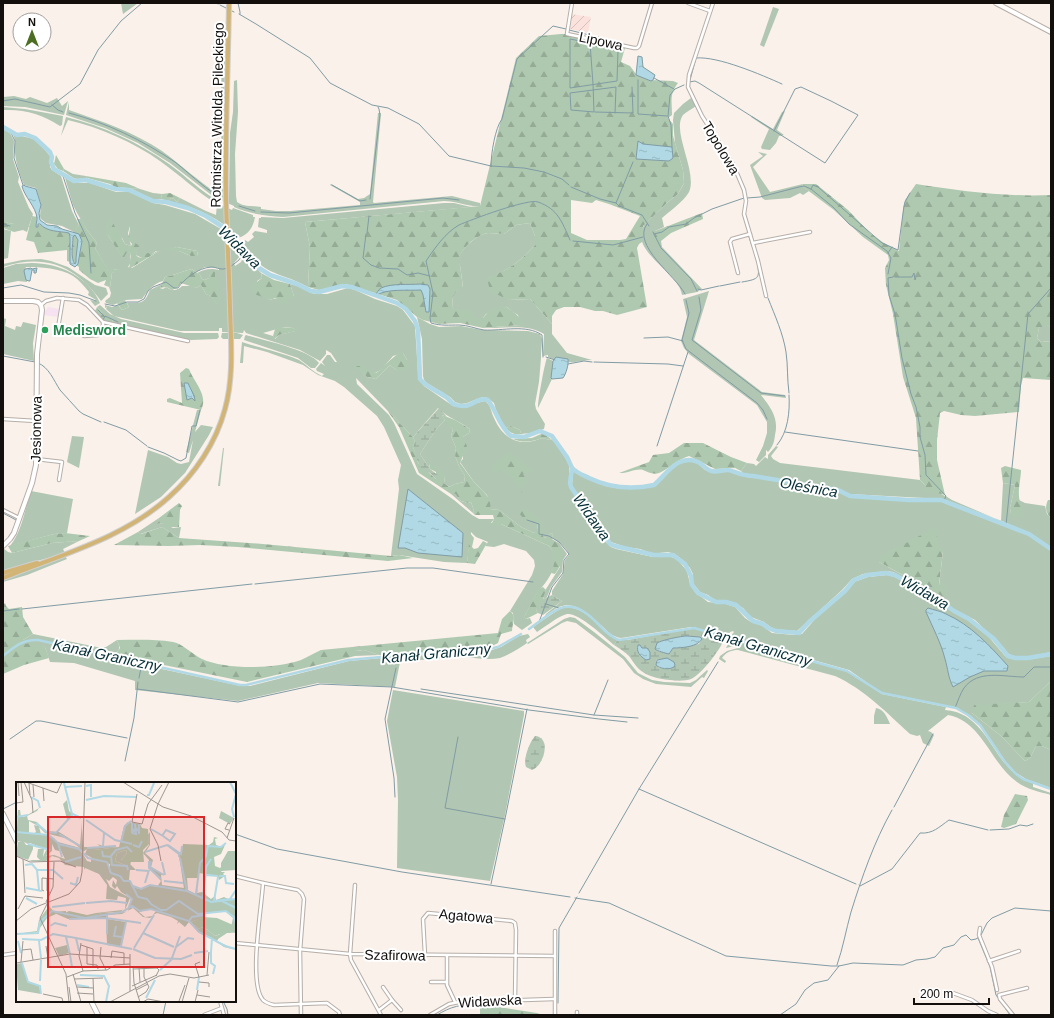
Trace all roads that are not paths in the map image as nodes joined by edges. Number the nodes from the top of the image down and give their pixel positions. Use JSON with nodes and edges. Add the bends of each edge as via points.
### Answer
{"nodes":[{"id":1,"x":229,"y":3,"type":"edge"},
{"id":2,"x":572,"y":3,"type":"edge"},
{"id":3,"x":652,"y":3,"type":"edge"},
{"id":4,"x":688,"y":3,"type":"edge"},
{"id":5,"x":713,"y":3,"type":"edge"},
{"id":6,"x":996,"y":3,"type":"edge"},
{"id":7,"x":710,"y":11,"type":"junction"},
{"id":8,"x":1051,"y":32,"type":"edge"},
{"id":9,"x":810,"y":232,"type":"dead end"},
{"id":10,"x":750,"y":234,"type":"junction"},
{"id":11,"x":753,"y":243,"type":"junction"},
{"id":12,"x":738,"y":272,"type":"dead end"},
{"id":13,"x":766,"y":296,"type":"dead end"},
{"id":14,"x":63,"y":298,"type":"junction"},
{"id":15,"x":3,"y":300,"type":"edge"},
{"id":16,"x":41,"y":305,"type":"junction"},
{"id":17,"x":103,"y":322,"type":"junction"},
{"id":18,"x":58,"y":328,"type":"dead end"},
{"id":19,"x":84,"y":336,"type":"dead end"},
{"id":20,"x":188,"y":341,"type":"dead end"},
{"id":21,"x":3,"y":419,"type":"edge"},
{"id":22,"x":37,"y":421,"type":"junction"},
{"id":23,"x":36,"y":459,"type":"junction"},
{"id":24,"x":59,"y":480,"type":"dead end"},
{"id":25,"x":3,"y":510,"type":"edge"},
{"id":26,"x":19,"y":518,"type":"junction"},
{"id":27,"x":3,"y":546,"type":"edge"},
{"id":28,"x":41,"y":562,"type":"junction"},
{"id":29,"x":3,"y":573,"type":"edge"},
{"id":30,"x":3,"y":578,"type":"edge"},
{"id":31,"x":3,"y":814,"type":"edge"},
{"id":32,"x":16,"y":840,"type":"edge"},
{"id":33,"x":236,"y":876,"type":"edge"},
{"id":34,"x":263,"y":883,"type":"junction"},
{"id":35,"x":355,"y":885,"type":"dead end"},
{"id":36,"x":980,"y":928,"type":"dead end"},
{"id":37,"x":555,"y":931,"type":"dead end"},
{"id":38,"x":236,"y":944,"type":"edge"},
{"id":39,"x":257,"y":946,"type":"junction"},
{"id":40,"x":300,"y":951,"type":"junction"},
{"id":41,"x":1019,"y":951,"type":"dead end"},
{"id":42,"x":16,"y":953,"type":"edge"},
{"id":43,"x":350,"y":954,"type":"junction"},
{"id":44,"x":3,"y":955,"type":"edge"},
{"id":45,"x":425,"y":955,"type":"junction"},
{"id":46,"x":516,"y":955,"type":"junction"},
{"id":47,"x":447,"y":956,"type":"junction"},
{"id":48,"x":555,"y":956,"type":"junction"},
{"id":49,"x":990,"y":961,"type":"junction"},
{"id":50,"x":431,"y":982,"type":"dead end"},
{"id":51,"x":447,"y":982,"type":"junction"},
{"id":52,"x":383,"y":987,"type":"dead end"},
{"id":53,"x":1027,"y":988,"type":"dead end"},
{"id":54,"x":997,"y":990,"type":"dead end"},
{"id":55,"x":952,"y":993,"type":"dead end"},
{"id":56,"x":554,"y":999,"type":"junction"},
{"id":57,"x":392,"y":1000,"type":"junction"},
{"id":58,"x":515,"y":1000,"type":"junction"},
{"id":59,"x":92,"y":1002,"type":"edge"},
{"id":60,"x":220,"y":1002,"type":"edge"},
{"id":61,"x":455,"y":1002,"type":"junction"},
{"id":62,"x":301,"y":1004,"type":"junction"},
{"id":63,"x":222,"y":1008,"type":"junction"},
{"id":64,"x":379,"y":1010,"type":"junction"},
{"id":65,"x":401,"y":1010,"type":"dead end"},
{"id":66,"x":98,"y":1015,"type":"edge"},
{"id":67,"x":204,"y":1015,"type":"edge"},
{"id":68,"x":224,"y":1015,"type":"edge"},
{"id":69,"x":301,"y":1015,"type":"edge"},
{"id":70,"x":340,"y":1015,"type":"edge"},
{"id":71,"x":381,"y":1015,"type":"edge"},
{"id":72,"x":430,"y":1015,"type":"edge"},
{"id":73,"x":555,"y":1015,"type":"edge"},
{"id":74,"x":997,"y":1015,"type":"edge"},
{"id":75,"x":1013,"y":1015,"type":"edge"}],
"edges":[{"from":1,"to":28,"type":"main road","name":"Rotmistrza Witolda Pileckiego","via":[[226,199],[230,383],[216,434],[207,452],[188,478],[168,498],[137,521],[70,553]]},
{"from":2,"to":3,"type":"street","name":"Lipowa","via":[[567,34],[636,48],[639,46]]},
{"from":4,"to":7,"type":"street"},
{"from":5,"to":7,"type":"street","name":"Topolowa"},
{"from":6,"to":8,"type":"street"},
{"from":7,"to":10,"type":"street","name":"Topolowa","via":[[689,75],[688,87],[702,116],[737,171],[746,197],[744,211]]},
{"from":9,"to":11,"type":"street"},
{"from":10,"to":11,"type":"street","name":"Topolowa"},
{"from":10,"to":12,"type":"street","via":[[732,239],[730,242]]},
{"from":11,"to":13,"type":"street","name":"Topolowa"},
{"from":14,"to":16,"type":"street","via":[[52,299]]},
{"from":14,"to":17,"type":"street","via":[[82,301]]},
{"from":14,"to":18,"type":"street"},
{"from":15,"to":16,"type":"street","via":[[33,301]]},
{"from":16,"to":22,"type":"street","name":"Jesionowa","via":[[37,354]]},
{"from":17,"to":19,"type":"street","via":[[98,335]]},
{"from":17,"to":20,"type":"street"},
{"from":21,"to":22,"type":"street"},
{"from":22,"to":23,"type":"street","name":"Jesionowa"},
{"from":23,"to":24,"type":"street","via":[[62,462]]},
{"from":23,"to":26,"type":"street","name":"Jesionowa","via":[[32,483]]},
{"from":25,"to":26,"type":"street"},
{"from":26,"to":27,"type":"street","name":"Jesionowa","via":[[12,537]]},
{"from":28,"to":29,"type":"main road","name":"Rotmistrza Witolda Pileckiego"},
{"from":28,"to":30,"type":"main road","name":"Rotmistrza Witolda Pileckiego"},
{"from":31,"to":32,"type":"street"},
{"from":33,"to":34,"type":"street"},
{"from":34,"to":39,"type":"street"},
{"from":34,"to":40,"type":"street","via":[[298,890],[302,894],[304,902]]},
{"from":35,"to":43,"type":"street"},
{"from":36,"to":49,"type":"street","via":[[979,935]]},
{"from":37,"to":48,"type":"street"},
{"from":38,"to":39,"type":"street","name":"Szafirowa"},
{"from":39,"to":40,"type":"street","name":"Szafirowa"},
{"from":39,"to":62,"type":"street","via":[[255,968],[262,1000],[270,1004]]},
{"from":40,"to":43,"type":"street","name":"Szafirowa"},
{"from":40,"to":62,"type":"street"},
{"from":41,"to":49,"type":"street"},
{"from":42,"to":44,"type":"street"},
{"from":43,"to":45,"type":"street","name":"Szafirowa"},
{"from":43,"to":64,"type":"street"},
{"from":45,"to":46,"type":"street","name":"Agatowa","via":[[423,918],[428,913],[512,921],[516,926]]},
{"from":45,"to":47,"type":"street","name":"Szafirowa"},
{"from":46,"to":47,"type":"street","name":"Szafirowa"},
{"from":46,"to":48,"type":"street","name":"Szafirowa"},
{"from":46,"to":58,"type":"street"},
{"from":47,"to":51,"type":"street"},
{"from":48,"to":56,"type":"street"},
{"from":49,"to":54,"type":"street"},
{"from":50,"to":51,"type":"street"},
{"from":51,"to":61,"type":"street"},
{"from":52,"to":57,"type":"street"},
{"from":53,"to":75,"type":"street","via":[[999,995]]},
{"from":55,"to":74,"type":"street","via":[[972,1000]]},
{"from":56,"to":58,"type":"street","name":"Widawska"},
{"from":56,"to":73,"type":"street"},
{"from":57,"to":64,"type":"street"},
{"from":57,"to":65,"type":"street"},
{"from":58,"to":61,"type":"street","name":"Widawska"},
{"from":59,"to":66,"type":"street"},
{"from":60,"to":63,"type":"street"},
{"from":61,"to":72,"type":"street","name":"Widawska"},
{"from":62,"to":69,"type":"street"},
{"from":62,"to":70,"type":"street","via":[[327,1003]]},
{"from":63,"to":67,"type":"street"},
{"from":63,"to":68,"type":"street"},
{"from":64,"to":71,"type":"street"}]}
